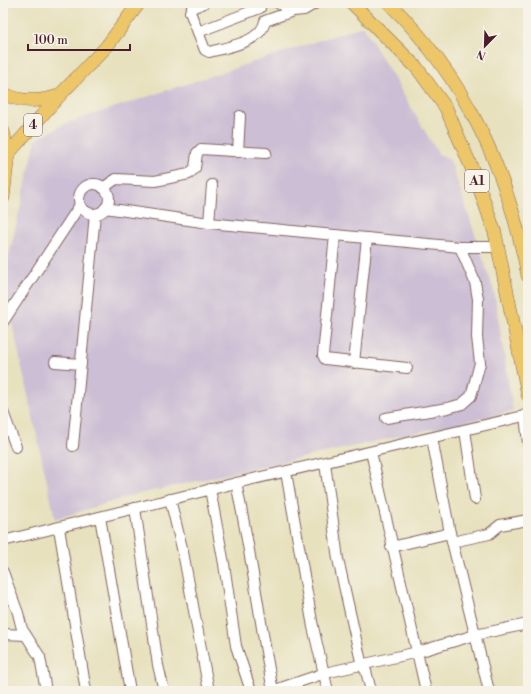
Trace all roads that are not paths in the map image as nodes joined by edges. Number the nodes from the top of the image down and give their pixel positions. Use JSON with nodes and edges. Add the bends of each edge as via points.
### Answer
{"nodes":[{"id":1,"x":139,"y":3,"type":"edge"},
{"id":2,"x":204,"y":3,"type":"edge"},
{"id":3,"x":278,"y":3,"type":"edge"},
{"id":4,"x":316,"y":3,"type":"edge"},
{"id":5,"x":352,"y":3,"type":"edge"},
{"id":6,"x":390,"y":3,"type":"edge"},
{"id":7,"x":259,"y":5,"type":"edge"},
{"id":8,"x":293,"y":11,"type":"junction"},
{"id":9,"x":265,"y":21,"type":"junction"},
{"id":10,"x":198,"y":32,"type":"junction"},
{"id":11,"x":3,"y":93,"type":"edge"},
{"id":12,"x":59,"y":96,"type":"junction"},
{"id":13,"x":240,"y":116,"type":"dead end"},
{"id":14,"x":3,"y":131,"type":"edge"},
{"id":15,"x":238,"y":152,"type":"junction"},
{"id":16,"x":266,"y":153,"type":"dead end"},
{"id":17,"x":8,"y":154,"type":"junction"},
{"id":18,"x":5,"y":170,"type":"edge"},
{"id":19,"x":212,"y":185,"type":"dead end"},
{"id":20,"x":103,"y":188,"type":"junction"},
{"id":21,"x":3,"y":198,"type":"edge"},
{"id":22,"x":80,"y":205,"type":"junction"},
{"id":23,"x":105,"y":208,"type":"junction"},
{"id":24,"x":96,"y":214,"type":"junction"},
{"id":25,"x":209,"y":223,"type":"junction"},
{"id":26,"x":335,"y":235,"type":"junction"},
{"id":27,"x":367,"y":238,"type":"junction"},
{"id":28,"x":525,"y":244,"type":"edge"},
{"id":29,"x":460,"y":247,"type":"junction"},
{"id":30,"x":497,"y":247,"type":"junction"},
{"id":31,"x":528,"y":276,"type":"edge"},
{"id":32,"x":3,"y":322,"type":"edge"},
{"id":33,"x":55,"y":362,"type":"dead end"},
{"id":34,"x":354,"y":363,"type":"junction"},
{"id":35,"x":81,"y":364,"type":"junction"},
{"id":36,"x":407,"y":368,"type":"dead end"},
{"id":37,"x":528,"y":395,"type":"edge"},
{"id":38,"x":3,"y":412,"type":"edge"},
{"id":39,"x":526,"y":415,"type":"edge"},
{"id":40,"x":386,"y":418,"type":"dead end"},
{"id":41,"x":465,"y":430,"type":"junction"},
{"id":42,"x":432,"y":438,"type":"junction"},
{"id":43,"x":528,"y":443,"type":"edge"},
{"id":44,"x":73,"y":446,"type":"dead end"},
{"id":45,"x":16,"y":447,"type":"dead end"},
{"id":46,"x":371,"y":452,"type":"junction"},
{"id":47,"x":324,"y":463,"type":"junction"},
{"id":48,"x":286,"y":472,"type":"junction"},
{"id":49,"x":236,"y":483,"type":"junction"},
{"id":50,"x":210,"y":489,"type":"junction"},
{"id":51,"x":170,"y":499,"type":"junction"},
{"id":52,"x":475,"y":499,"type":"dead end"},
{"id":53,"x":135,"y":508,"type":"junction"},
{"id":54,"x":100,"y":517,"type":"junction"},
{"id":55,"x":528,"y":520,"type":"edge"},
{"id":56,"x":59,"y":528,"type":"junction"},
{"id":57,"x":451,"y":537,"type":"junction"},
{"id":58,"x":3,"y":541,"type":"edge"},
{"id":59,"x":391,"y":547,"type":"junction"},
{"id":60,"x":3,"y":572,"type":"edge"},
{"id":61,"x":528,"y":624,"type":"edge"},
{"id":62,"x":3,"y":634,"type":"edge"},
{"id":63,"x":26,"y":635,"type":"junction"},
{"id":64,"x":475,"y":635,"type":"junction"},
{"id":65,"x":418,"y":652,"type":"junction"},
{"id":66,"x":362,"y":666,"type":"junction"},
{"id":67,"x":326,"y":674,"type":"junction"},
{"id":68,"x":46,"y":691,"type":"edge"},
{"id":69,"x":86,"y":691,"type":"edge"},
{"id":70,"x":130,"y":691,"type":"edge"},
{"id":71,"x":164,"y":691,"type":"edge"},
{"id":72,"x":209,"y":691,"type":"edge"},
{"id":73,"x":251,"y":691,"type":"edge"},
{"id":74,"x":272,"y":691,"type":"edge"},
{"id":75,"x":328,"y":691,"type":"edge"},
{"id":76,"x":371,"y":691,"type":"edge"},
{"id":77,"x":426,"y":691,"type":"edge"},
{"id":78,"x":489,"y":691,"type":"edge"}],
"edges":[{"from":1,"to":12,"type":"main road","number":"4","via":[[107,46]]},
{"from":2,"to":10,"type":"street","via":[[190,10]]},
{"from":3,"to":8,"type":"street"},
{"from":4,"to":8,"type":"street","via":[[304,10]]},
{"from":5,"to":30,"type":"main road","number":"A1","via":[[417,68],[446,108],[476,178]]},
{"from":6,"to":28,"type":"main road","number":"A1","via":[[436,54],[483,132]]},
{"from":7,"to":9,"type":"street"},
{"from":7,"to":10,"type":"street"},
{"from":8,"to":9,"type":"street"},
{"from":9,"to":10,"type":"street","via":[[259,35],[209,52],[205,50]]},
{"from":11,"to":12,"type":"main road","via":[[22,100],[45,100]]},
{"from":12,"to":17,"type":"main road","number":"4"},
{"from":13,"to":15,"type":"street"},
{"from":14,"to":17,"type":"main road"},
{"from":15,"to":16,"type":"street"},
{"from":15,"to":20,"type":"street","via":[[201,149],[197,153],[195,168],[189,174],[155,181],[116,179]]},
{"from":17,"to":18,"type":"main road"},
{"from":18,"to":21,"type":"main road"},
{"from":19,"to":25,"type":"street"},
{"from":20,"to":22,"type":"street","via":[[96,185],[85,187],[80,193]]},
{"from":20,"to":23,"type":"street","via":[[108,197]]},
{"from":22,"to":24,"type":"street","via":[[84,211]]},
{"from":22,"to":32,"type":"street"},
{"from":23,"to":24,"type":"street"},
{"from":23,"to":25,"type":"street"},
{"from":24,"to":35,"type":"street"},
{"from":25,"to":26,"type":"street"},
{"from":26,"to":27,"type":"street"},
{"from":26,"to":34,"type":"street","via":[[323,355],[330,361]]},
{"from":27,"to":29,"type":"street"},
{"from":27,"to":34,"type":"street"},
{"from":28,"to":31,"type":"main road","number":"A1"},
{"from":29,"to":30,"type":"street"},
{"from":29,"to":40,"type":"street","via":[[475,282],[478,299],[477,337],[480,364],[471,396],[462,404],[448,408]]},
{"from":30,"to":37,"type":"main road","number":"A1"},
{"from":33,"to":35,"type":"street"},
{"from":34,"to":36,"type":"street"},
{"from":35,"to":44,"type":"street"},
{"from":38,"to":45,"type":"street"},
{"from":39,"to":41,"type":"street"},
{"from":39,"to":43,"type":"street"},
{"from":41,"to":42,"type":"street"},
{"from":41,"to":52,"type":"street"},
{"from":42,"to":46,"type":"street"},
{"from":42,"to":57,"type":"street"},
{"from":46,"to":47,"type":"street"},
{"from":46,"to":59,"type":"street"},
{"from":47,"to":48,"type":"street"},
{"from":47,"to":66,"type":"street","via":[[338,559]]},
{"from":48,"to":49,"type":"street"},
{"from":48,"to":67,"type":"street","via":[[313,627]]},
{"from":49,"to":50,"type":"street"},
{"from":49,"to":74,"type":"street","via":[[250,545]]},
{"from":50,"to":51,"type":"street"},
{"from":50,"to":73,"type":"street","via":[[236,646]]},
{"from":51,"to":53,"type":"street"},
{"from":51,"to":72,"type":"street","via":[[183,552]]},
{"from":53,"to":54,"type":"street"},
{"from":53,"to":71,"type":"street"},
{"from":54,"to":56,"type":"street"},
{"from":54,"to":70,"type":"street"},
{"from":55,"to":57,"type":"street","via":[[500,525],[489,534]]},
{"from":56,"to":58,"type":"street"},
{"from":56,"to":69,"type":"street"},
{"from":57,"to":59,"type":"street"},
{"from":57,"to":64,"type":"street"},
{"from":59,"to":65,"type":"street"},
{"from":60,"to":63,"type":"street"},
{"from":61,"to":64,"type":"street"},
{"from":62,"to":63,"type":"street"},
{"from":63,"to":68,"type":"street","via":[[40,657]]},
{"from":64,"to":65,"type":"street"},
{"from":64,"to":78,"type":"street"},
{"from":65,"to":66,"type":"street"},
{"from":65,"to":77,"type":"street"},
{"from":66,"to":67,"type":"street"},
{"from":66,"to":76,"type":"street","via":[[366,671]]},
{"from":67,"to":74,"type":"street"},
{"from":67,"to":75,"type":"street"}]}
